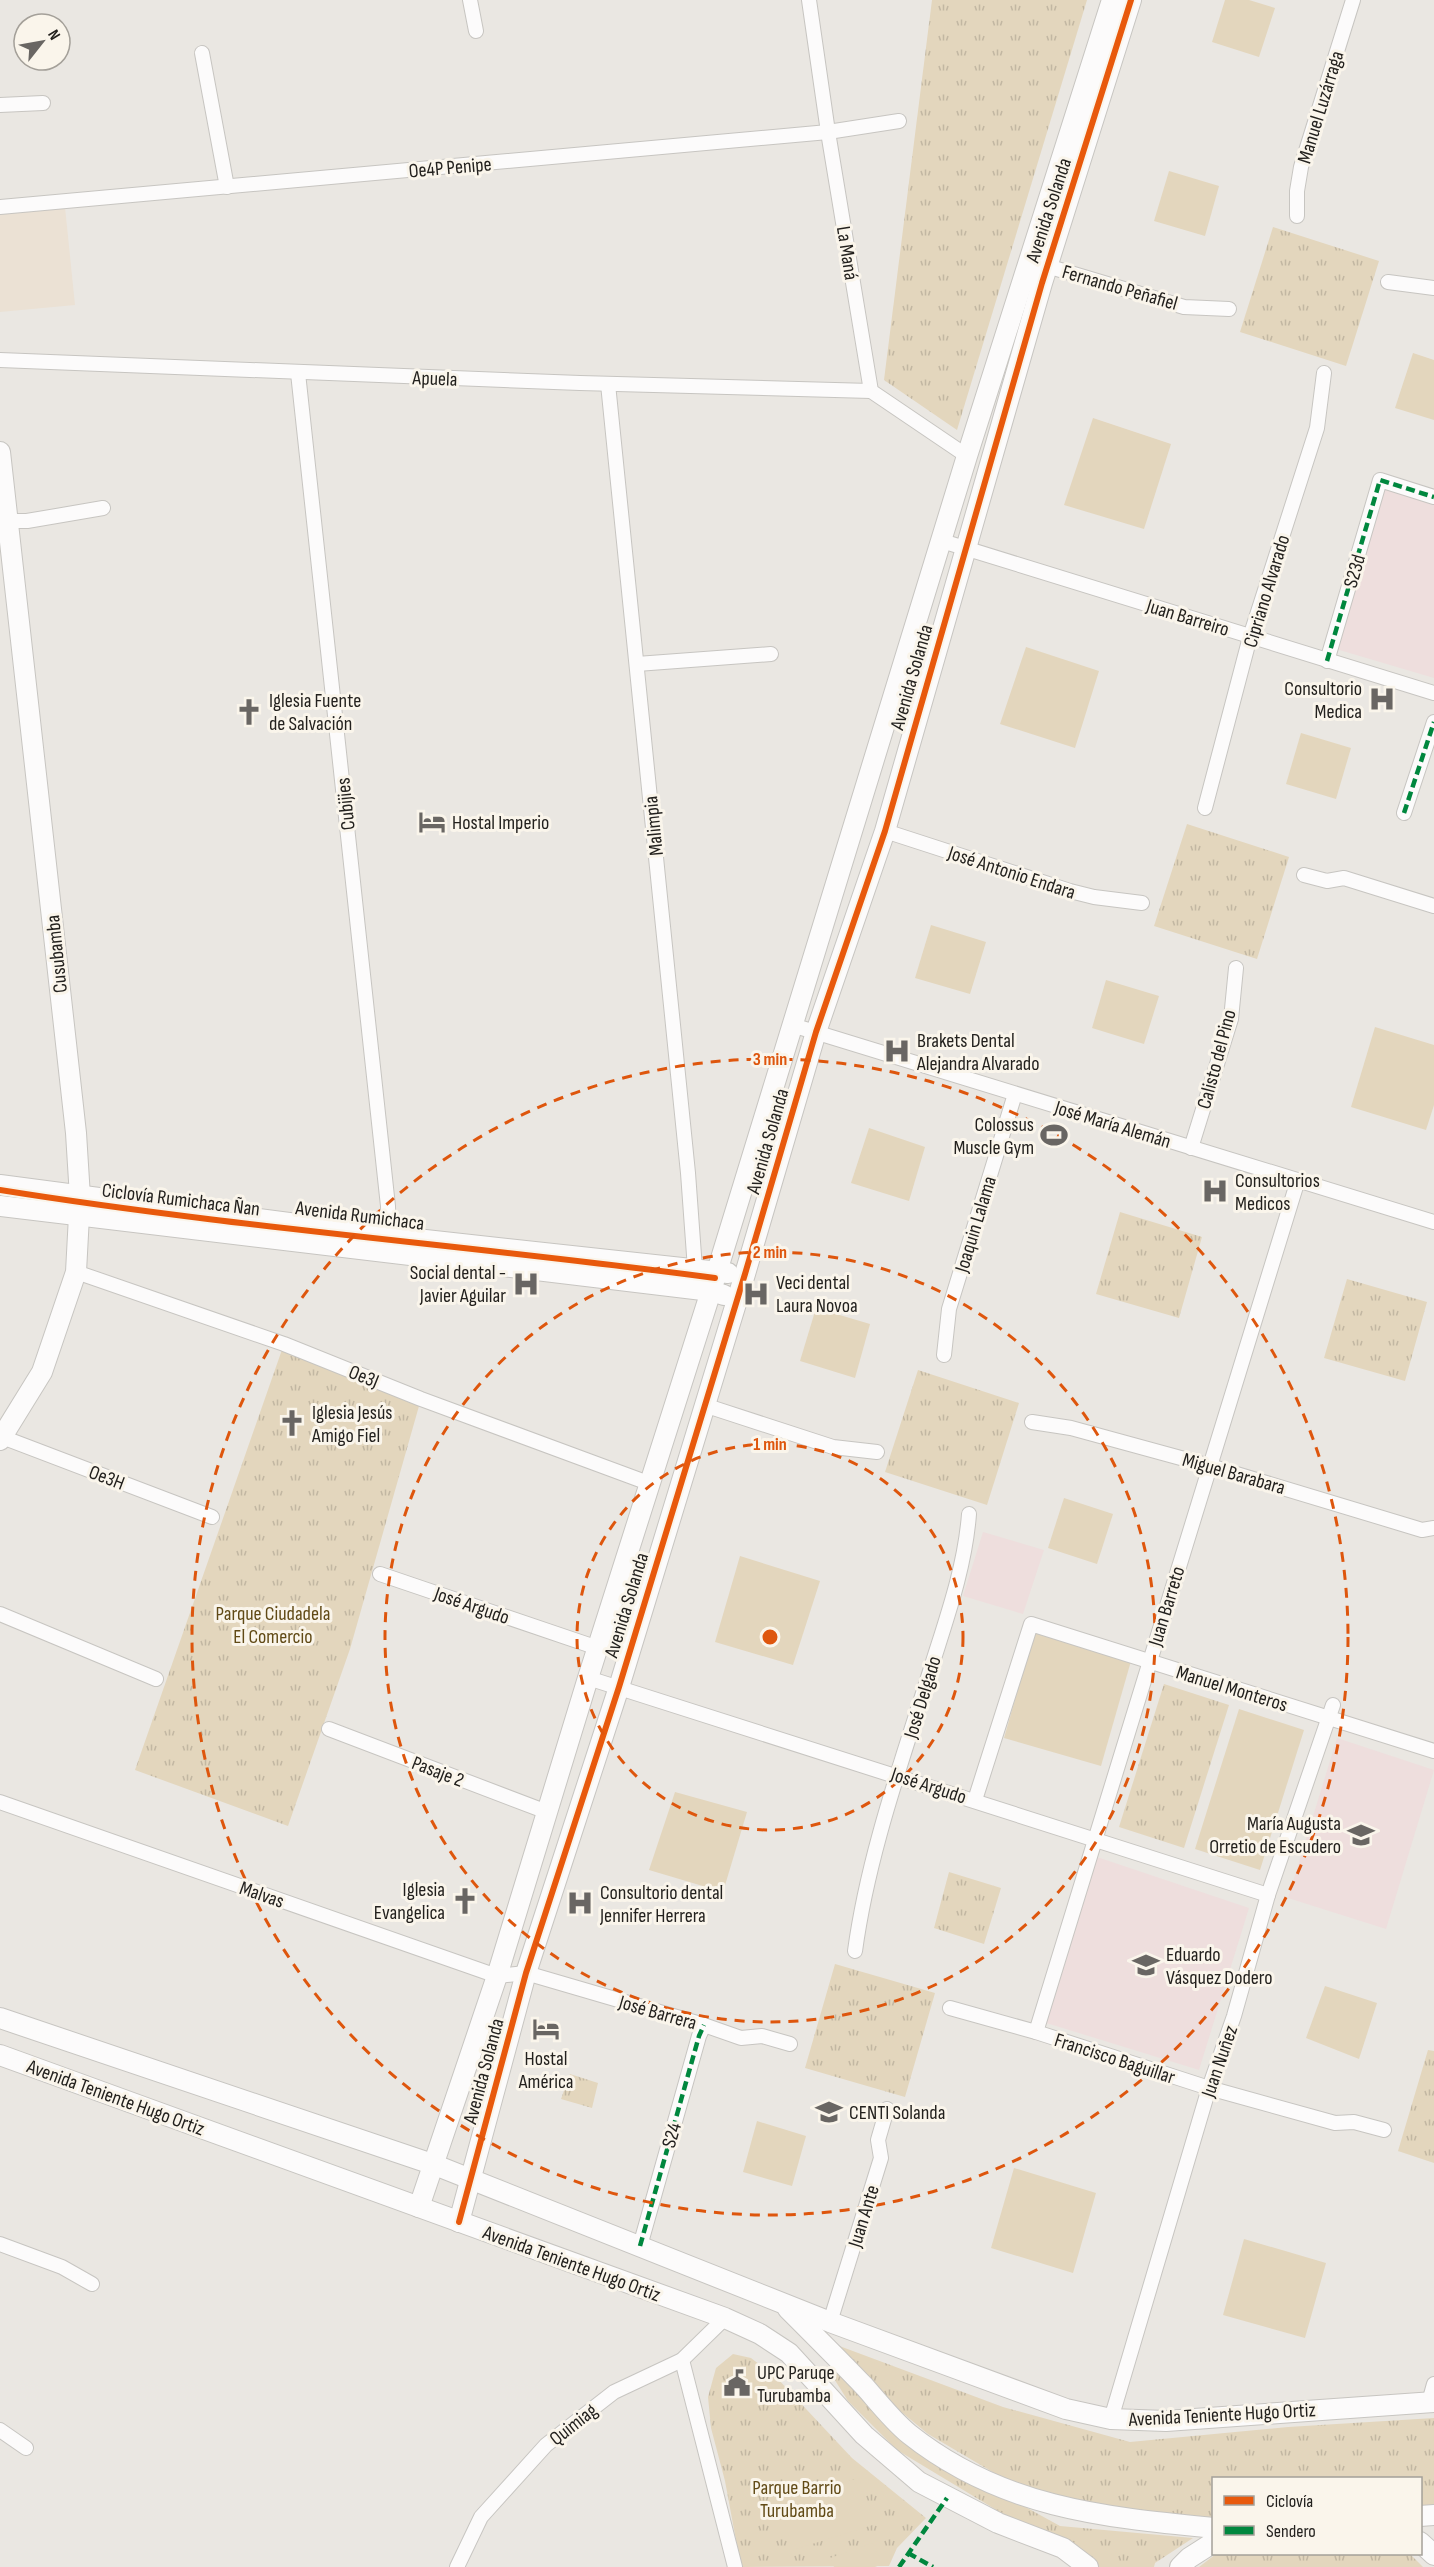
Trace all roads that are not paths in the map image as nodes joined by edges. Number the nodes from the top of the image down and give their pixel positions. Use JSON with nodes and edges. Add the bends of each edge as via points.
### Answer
{"nodes":[{"id":1,"x":470,"y":0,"type":"edge"},
{"id":2,"x":809,"y":0,"type":"edge"},
{"id":3,"x":1112,"y":0,"type":"edge"},
{"id":4,"x":1131,"y":0,"type":"edge"},
{"id":5,"x":1353,"y":0,"type":"edge"},
{"id":6,"x":476,"y":31,"type":"dead end"},
{"id":7,"x":202,"y":53,"type":"dead end"},
{"id":8,"x":43,"y":103,"type":"dead end"},
{"id":9,"x":0,"y":105,"type":"edge"},
{"id":10,"x":899,"y":121,"type":"dead end"},
{"id":11,"x":828,"y":132,"type":"junction"},
{"id":12,"x":227,"y":187,"type":"junction"},
{"id":13,"x":0,"y":207,"type":"edge"},
{"id":14,"x":1297,"y":216,"type":"dead end"},
{"id":15,"x":1047,"y":266,"type":"junction"},
{"id":16,"x":1388,"y":282,"type":"dead end"},
{"id":17,"x":1434,"y":288,"type":"edge"},
{"id":18,"x":1229,"y":309,"type":"dead end"},
{"id":19,"x":0,"y":360,"type":"edge"},
{"id":20,"x":298,"y":373,"type":"junction"},
{"id":21,"x":1324,"y":374,"type":"dead end"},
{"id":22,"x":608,"y":384,"type":"junction"},
{"id":23,"x":871,"y":391,"type":"junction"},
{"id":24,"x":0,"y":452,"type":"edge"},
{"id":25,"x":967,"y":456,"type":"junction"},
{"id":26,"x":1434,"y":497,"type":"edge"},
{"id":27,"x":103,"y":508,"type":"dead end"},
{"id":28,"x":8,"y":520,"type":"junction"},
{"id":29,"x":942,"y":541,"type":"junction"},
{"id":30,"x":964,"y":548,"type":"junction"},
{"id":31,"x":1251,"y":637,"type":"junction"},
{"id":32,"x":771,"y":654,"type":"dead end"},
{"id":33,"x":1327,"y":661,"type":"junction"},
{"id":34,"x":637,"y":664,"type":"junction"},
{"id":35,"x":1434,"y":693,"type":"edge"},
{"id":36,"x":1434,"y":722,"type":"edge"},
{"id":37,"x":1204,"y":808,"type":"dead end"},
{"id":38,"x":1404,"y":813,"type":"dead end"},
{"id":39,"x":885,"y":831,"type":"junction"},
{"id":40,"x":1304,"y":875,"type":"dead end"},
{"id":41,"x":1142,"y":903,"type":"dead end"},
{"id":42,"x":1434,"y":906,"type":"edge"},
{"id":43,"x":1236,"y":968,"type":"dead end"},
{"id":44,"x":792,"y":1025,"type":"junction"},
{"id":45,"x":816,"y":1032,"type":"junction"},
{"id":46,"x":1015,"y":1094,"type":"junction"},
{"id":47,"x":1191,"y":1148,"type":"junction"},
{"id":48,"x":1298,"y":1180,"type":"junction"},
{"id":49,"x":0,"y":1185,"type":"edge"},
{"id":50,"x":0,"y":1206,"type":"edge"},
{"id":51,"x":80,"y":1207,"type":"junction"},
{"id":52,"x":1434,"y":1222,"type":"edge"},
{"id":53,"x":389,"y":1236,"type":"junction"},
{"id":54,"x":695,"y":1269,"type":"junction"},
{"id":55,"x":717,"y":1271,"type":"junction"},
{"id":56,"x":76,"y":1272,"type":"junction"},
{"id":57,"x":746,"y":1275,"type":"junction"},
{"id":58,"x":711,"y":1291,"type":"junction"},
{"id":59,"x":738,"y":1299,"type":"junction"},
{"id":60,"x":944,"y":1356,"type":"dead end"},
{"id":61,"x":704,"y":1405,"type":"junction"},
{"id":62,"x":1032,"y":1422,"type":"dead end"},
{"id":63,"x":1,"y":1439,"type":"edge"},
{"id":64,"x":877,"y":1452,"type":"dead end"},
{"id":65,"x":1210,"y":1466,"type":"junction"},
{"id":66,"x":651,"y":1484,"type":"junction"},
{"id":67,"x":969,"y":1514,"type":"dead end"},
{"id":68,"x":212,"y":1517,"type":"dead end"},
{"id":69,"x":1434,"y":1528,"type":"edge"},
{"id":70,"x":380,"y":1574,"type":"dead end"},
{"id":71,"x":0,"y":1614,"type":"edge"},
{"id":72,"x":598,"y":1648,"type":"junction"},
{"id":73,"x":1149,"y":1662,"type":"junction"},
{"id":74,"x":588,"y":1678,"type":"junction"},
{"id":75,"x":156,"y":1679,"type":"dead end"},
{"id":76,"x":619,"y":1687,"type":"junction"},
{"id":77,"x":1331,"y":1712,"type":"junction"},
{"id":78,"x":329,"y":1729,"type":"dead end"},
{"id":79,"x":1434,"y":1751,"type":"edge"},
{"id":80,"x":897,"y":1776,"type":"junction"},
{"id":81,"x":975,"y":1800,"type":"junction"},
{"id":82,"x":0,"y":1802,"type":"edge"},
{"id":83,"x":547,"y":1812,"type":"junction"},
{"id":84,"x":1095,"y":1838,"type":"junction"},
{"id":85,"x":1268,"y":1895,"type":"junction"},
{"id":86,"x":855,"y":1951,"type":"dead end"},
{"id":87,"x":526,"y":1973,"type":"junction"},
{"id":88,"x":497,"y":1976,"type":"junction"},
{"id":89,"x":950,"y":2008,"type":"dead end"},
{"id":90,"x":0,"y":2018,"type":"edge"},
{"id":91,"x":704,"y":2025,"type":"junction"},
{"id":92,"x":1036,"y":2032,"type":"junction"},
{"id":93,"x":790,"y":2044,"type":"dead end"},
{"id":94,"x":0,"y":2055,"type":"edge"},
{"id":95,"x":1209,"y":2088,"type":"junction"},
{"id":96,"x":887,"y":2109,"type":"dead end"},
{"id":97,"x":1384,"y":2130,"type":"dead end"},
{"id":98,"x":435,"y":2164,"type":"junction"},
{"id":99,"x":472,"y":2179,"type":"junction"},
{"id":100,"x":419,"y":2207,"type":"junction"},
{"id":101,"x":459,"y":2222,"type":"junction"},
{"id":102,"x":0,"y":2244,"type":"edge"},
{"id":103,"x":640,"y":2246,"type":"junction"},
{"id":104,"x":92,"y":2284,"type":"dead end"},
{"id":105,"x":779,"y":2300,"type":"junction"},
{"id":106,"x":724,"y":2318,"type":"junction"},
{"id":107,"x":830,"y":2322,"type":"junction"},
{"id":108,"x":682,"y":2360,"type":"junction"},
{"id":109,"x":1432,"y":2396,"type":"edge"},
{"id":110,"x":1112,"y":2419,"type":"junction"},
{"id":111,"x":0,"y":2430,"type":"edge"},
{"id":112,"x":26,"y":2448,"type":"dead end"},
{"id":113,"x":1212,"y":2528,"type":"edge"},
{"id":114,"x":1212,"y":2543,"type":"edge"},
{"id":115,"x":1422,"y":2544,"type":"edge"},
{"id":116,"x":1434,"y":2555,"type":"edge"},
{"id":117,"x":457,"y":2567,"type":"edge"},
{"id":118,"x":735,"y":2567,"type":"edge"},
{"id":119,"x":1088,"y":2567,"type":"edge"},
{"id":120,"x":1180,"y":2567,"type":"edge"}],
"edges":[{"from":1,"to":6,"type":"street"},
{"from":2,"to":11,"type":"street","name":"La Maná"},
{"from":3,"to":25,"type":"street","name":"Avenida Solanda"},
{"from":4,"to":15,"type":"street","name":"Avenida Solanda"},
{"from":5,"to":14,"type":"street","name":"Manuel Luzárraga","via":[[1301,167]]},
{"from":7,"to":12,"type":"street"},
{"from":8,"to":9,"type":"street"},
{"from":10,"to":11,"type":"street","name":"Oe4P Penipe"},
{"from":11,"to":12,"type":"street","name":"Oe4P Penipe"},
{"from":11,"to":23,"type":"street","name":"La Maná"},
{"from":12,"to":13,"type":"street","name":"Oe4P Penipe"},
{"from":15,"to":18,"type":"street","name":"Fernando Peñafiel","via":[[1184,307]]},
{"from":15,"to":30,"type":"street","name":"Avenida Solanda"},
{"from":16,"to":17,"type":"street"},
{"from":19,"to":20,"type":"street","name":"Apuela"},
{"from":20,"to":22,"type":"street","name":"Apuela"},
{"from":20,"to":53,"type":"street","name":"Cubijies"},
{"from":21,"to":31,"type":"street","name":"Cipriano Alvarado","via":[[1317,428]]},
{"from":22,"to":23,"type":"street","name":"Apuela"},
{"from":22,"to":34,"type":"street","name":"Malimpia"},
{"from":23,"to":25,"type":"street"},
{"from":24,"to":28,"type":"street","name":"Cusubamba"},
{"from":25,"to":29,"type":"street","name":"Avenida Solanda"},
{"from":26,"to":33,"type":"street","name":"S23d","via":[[1380,480]]},
{"from":27,"to":28,"type":"street"},
{"from":28,"to":51,"type":"street","name":"Cusubamba","via":[[73,1109]]},
{"from":29,"to":30,"type":"street","name":"Juan Barreiro"},
{"from":29,"to":44,"type":"street","name":"Avenida Solanda"},
{"from":30,"to":31,"type":"street","name":"Juan Barreiro"},
{"from":30,"to":39,"type":"street","name":"Avenida Solanda"},
{"from":31,"to":33,"type":"street","name":"Juan Barreiro"},
{"from":31,"to":37,"type":"street","name":"Cipriano Alvarado"},
{"from":32,"to":34,"type":"street"},
{"from":33,"to":35,"type":"street","name":"Juan Barreiro"},
{"from":34,"to":54,"type":"street","name":"Malimpia"},
{"from":36,"to":38,"type":"street"},
{"from":39,"to":41,"type":"street","name":"José Antonio Endara","via":[[1070,891]]},
{"from":39,"to":45,"type":"street","name":"Avenida Solanda"},
{"from":40,"to":42,"type":"street","via":[[1327,881],[1344,878]]},
{"from":43,"to":47,"type":"street","name":"Calisto del Pino","via":[[1231,1019]]},
{"from":44,"to":45,"type":"street","name":"José María Alemán"},
{"from":44,"to":55,"type":"street","name":"Avenida Solanda"},
{"from":45,"to":46,"type":"street","name":"José María Alemán"},
{"from":45,"to":57,"type":"street","name":"Avenida Solanda"},
{"from":46,"to":47,"type":"street","name":"José María Alemán"},
{"from":46,"to":60,"type":"street","name":"Joaquin Lalama","via":[[949,1309]]},
{"from":47,"to":48,"type":"street","name":"José María Alemán"},
{"from":48,"to":52,"type":"street","name":"José María Alemán"},
{"from":48,"to":65,"type":"street","name":"Juan Barreto"},
{"from":49,"to":51,"type":"street","name":"Avenida Rumichaca"},
{"from":50,"to":51,"type":"street","name":"Avenida Rumichaca"},
{"from":51,"to":53,"type":"street","name":"Avenida Rumichaca"},
{"from":51,"to":56,"type":"street","name":"Cusubamba"},
{"from":51,"to":58,"type":"street","name":"Avenida Rumichaca"},
{"from":53,"to":54,"type":"street","name":"Avenida Rumichaca"},
{"from":54,"to":55,"type":"street","name":"Avenida Rumichaca"},
{"from":55,"to":57,"type":"street","name":"Avenida Rumichaca"},
{"from":55,"to":58,"type":"street","name":"Avenida Solanda"},
{"from":56,"to":63,"type":"street","name":"Cusubamba","via":[[42,1372]]},
{"from":56,"to":66,"type":"street","name":"Oe3J","via":[[284,1344]]},
{"from":57,"to":59,"type":"street","name":"Avenida Solanda"},
{"from":58,"to":59,"type":"street","name":"Avenida Rumichaca"},
{"from":58,"to":66,"type":"street","name":"Avenida Solanda"},
{"from":59,"to":61,"type":"street","name":"Avenida Solanda"},
{"from":61,"to":64,"type":"street","via":[[833,1447]]},
{"from":61,"to":76,"type":"street","name":"Avenida Solanda"},
{"from":62,"to":65,"type":"street","name":"Miguel Barabara","via":[[1071,1428]]},
{"from":63,"to":68,"type":"street","name":"Oe3H"},
{"from":65,"to":69,"type":"street","name":"Miguel Barabara","via":[[1422,1530]]},
{"from":65,"to":73,"type":"street","name":"Juan Barreto"},
{"from":66,"to":72,"type":"street","name":"Avenida Solanda"},
{"from":67,"to":80,"type":"street","name":"José Delgado","via":[[963,1566]]},
{"from":70,"to":72,"type":"street","name":"José Argudo"},
{"from":71,"to":75,"type":"street"},
{"from":72,"to":74,"type":"street","name":"Avenida Solanda"},
{"from":73,"to":77,"type":"street","name":"Manuel Monteros"},
{"from":73,"to":81,"type":"street","name":"Manuel Monteros","via":[[1031,1624]]},
{"from":73,"to":84,"type":"street","name":"Juan Barreto"},
{"from":74,"to":76,"type":"street","name":"José Argudo"},
{"from":74,"to":83,"type":"street","name":"Avenida Solanda"},
{"from":76,"to":80,"type":"street","name":"José Argudo"},
{"from":76,"to":87,"type":"street","name":"Avenida Solanda"},
{"from":77,"to":79,"type":"street","name":"Manuel Monteros"},
{"from":77,"to":85,"type":"street","name":"Juan Nuñez"},
{"from":78,"to":83,"type":"street","name":"Pasaje 2"},
{"from":80,"to":81,"type":"street","name":"José Argudo"},
{"from":80,"to":86,"type":"street","name":"José Delgado","via":[[861,1903]]},
{"from":81,"to":84,"type":"street","name":"José Argudo"},
{"from":82,"to":88,"type":"street","name":"Malvas"},
{"from":83,"to":88,"type":"street","name":"Avenida Solanda"},
{"from":84,"to":85,"type":"street","name":"José Argudo"},
{"from":84,"to":92,"type":"street","name":"Juan Barreto"},
{"from":85,"to":95,"type":"street","name":"Juan Nuñez"},
{"from":87,"to":88,"type":"street","name":"Malvas"},
{"from":87,"to":91,"type":"street","name":"José Barrera"},
{"from":87,"to":99,"type":"street","name":"Avenida Solanda"},
{"from":88,"to":98,"type":"street","name":"Avenida Solanda"},
{"from":89,"to":92,"type":"street","name":"Francisco Baguillar"},
{"from":90,"to":98,"type":"street","name":"Avenida Teniente Hugo Ortiz"},
{"from":91,"to":93,"type":"street","name":"José Barrera","via":[[741,2038],[762,2036]]},
{"from":91,"to":103,"type":"street","name":"S24"},
{"from":92,"to":95,"type":"street","name":"Francisco Baguillar"},
{"from":94,"to":100,"type":"street","name":"Avenida Teniente Hugo Ortiz"},
{"from":95,"to":97,"type":"street","name":"Francisco Baguillar","via":[[1335,2123],[1354,2122]]},
{"from":95,"to":110,"type":"street","name":"Juan Nuñez"},
{"from":96,"to":107,"type":"street","name":"Juan Ante","via":[[878,2140],[881,2158]]},
{"from":98,"to":99,"type":"street","name":"Avenida Teniente Hugo Ortiz"},
{"from":98,"to":100,"type":"street","name":"Avenida Solanda"},
{"from":99,"to":101,"type":"street","name":"Avenida Solanda"},
{"from":99,"to":103,"type":"street","name":"Avenida Teniente Hugo Ortiz"},
{"from":100,"to":101,"type":"street","name":"Avenida Teniente Hugo Ortiz"},
{"from":101,"to":106,"type":"street","name":"Avenida Teniente Hugo Ortiz"},
{"from":102,"to":104,"type":"street","via":[[62,2267]]},
{"from":103,"to":105,"type":"street","name":"Avenida Teniente Hugo Ortiz"},
{"from":105,"to":107,"type":"street","name":"Avenida Teniente Hugo Ortiz"},
{"from":105,"to":113,"type":"street","name":"Avenida Teniente Hugo Ortiz","via":[[907,2432],[966,2472],[1037,2501],[1083,2512]]},
{"from":106,"to":108,"type":"street","name":"Quimiag"},
{"from":106,"to":119,"type":"street","name":"Avenida Teniente Hugo Ortiz","via":[[760,2334],[789,2354],[864,2435],[919,2482],[998,2523],[1063,2548]]},
{"from":107,"to":110,"type":"street","name":"Avenida Teniente Hugo Ortiz","via":[[1066,2409]]},
{"from":108,"to":117,"type":"street","name":"Quimiag","via":[[614,2392],[546,2445],[481,2517]]},
{"from":108,"to":118,"type":"street"},
{"from":109,"to":110,"type":"street","name":"Avenida Teniente Hugo Ortiz","via":[[1166,2421]]},
{"from":111,"to":112,"type":"street"},
{"from":114,"to":120,"type":"street"},
{"from":115,"to":116,"type":"street"}]}
